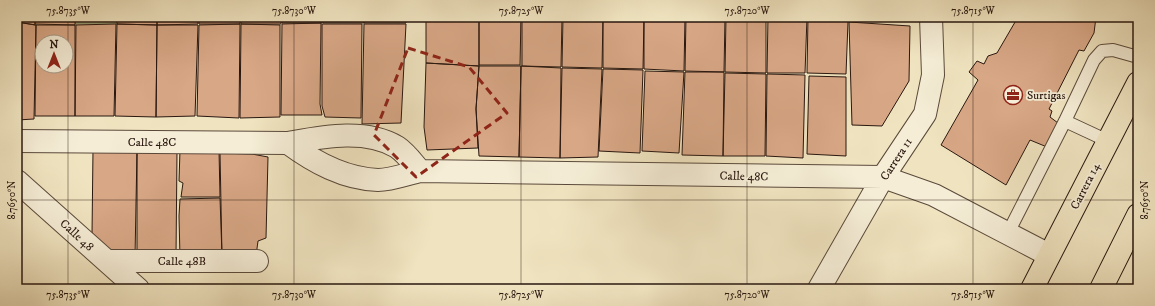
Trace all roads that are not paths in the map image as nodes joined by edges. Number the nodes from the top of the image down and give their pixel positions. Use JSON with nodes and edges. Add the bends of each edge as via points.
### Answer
{"nodes":[{"id":1,"x":932,"y":17,"type":"edge"},
{"id":2,"x":1138,"y":57,"type":"edge"},
{"id":3,"x":1138,"y":83,"type":"edge"},
{"id":4,"x":1065,"y":121,"type":"junction"},
{"id":5,"x":17,"y":141,"type":"edge"},
{"id":6,"x":1108,"y":141,"type":"junction"},
{"id":7,"x":288,"y":143,"type":"junction"},
{"id":8,"x":420,"y":172,"type":"junction"},
{"id":9,"x":883,"y":177,"type":"junction"},
{"id":10,"x":17,"y":180,"type":"edge"},
{"id":11,"x":1138,"y":215,"type":"edge"},
{"id":12,"x":1008,"y":233,"type":"junction"},
{"id":13,"x":1049,"y":255,"type":"junction"},
{"id":14,"x":257,"y":261,"type":"dead end"},
{"id":15,"x":107,"y":262,"type":"junction"},
{"id":16,"x":138,"y":289,"type":"edge"},
{"id":17,"x":819,"y":289,"type":"edge"},
{"id":18,"x":1032,"y":289,"type":"edge"},
{"id":19,"x":1101,"y":289,"type":"edge"}],
"edges":[{"from":1,"to":9,"type":"street","name":"Carrera 11","via":[[933,75],[925,114]]},
{"from":2,"to":4,"type":"lane","via":[[1113,50],[1102,51],[1094,60]]},
{"from":3,"to":6,"type":"main road","name":"Carrera 14"},
{"from":4,"to":6,"type":"lane"},
{"from":4,"to":12,"type":"lane"},
{"from":5,"to":7,"type":"street","name":"Calle 48C"},
{"from":6,"to":13,"type":"main road","name":"Carrera 14"},
{"from":7,"to":8,"type":"street","name":"Calle 48C","via":[[331,169],[361,177],[379,180]]},
{"from":7,"to":8,"type":"street","name":"Calle 48C","via":[[328,137],[374,138],[397,147],[410,158]]},
{"from":8,"to":9,"type":"street","name":"Calle 48C"},
{"from":9,"to":12,"type":"street","name":"Calle 48C","via":[[934,195]]},
{"from":9,"to":17,"type":"street","name":"Carrera 11"},
{"from":10,"to":15,"type":"street","name":"Calle 48"},
{"from":11,"to":19,"type":"main road"},
{"from":12,"to":13,"type":"street","name":"Calle 48C"},
{"from":13,"to":18,"type":"main road","name":"Carrera 14"},
{"from":14,"to":15,"type":"street","name":"Calle 48B"},
{"from":15,"to":16,"type":"street","name":"Calle 48"}]}
